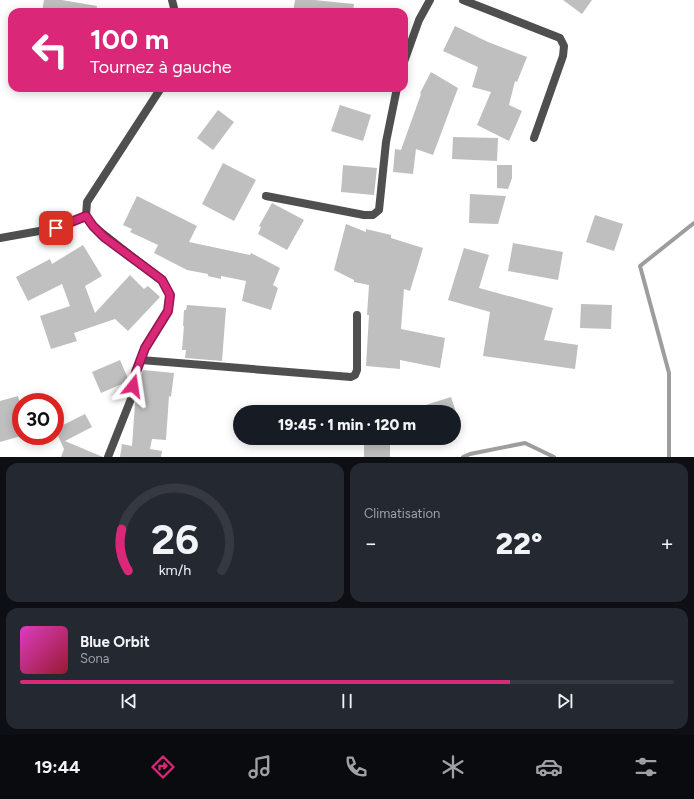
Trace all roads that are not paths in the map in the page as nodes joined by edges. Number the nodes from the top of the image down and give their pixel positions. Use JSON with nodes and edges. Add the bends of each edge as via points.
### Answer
{"nodes":[{"id":1,"x":430,"y":0,"type":"edge"},
{"id":2,"x":463,"y":0,"type":"edge"},
{"id":3,"x":408,"y":51,"type":"edge"},
{"id":4,"x":158,"y":92,"type":"edge"},
{"id":5,"x":396,"y":92,"type":"edge"},
{"id":6,"x":534,"y":138,"type":"dead end"},
{"id":7,"x":266,"y":196,"type":"dead end"},
{"id":8,"x":86,"y":216,"type":"junction"},
{"id":9,"x":0,"y":238,"type":"edge"},
{"id":10,"x":357,"y":315,"type":"dead end"},
{"id":11,"x":141,"y":360,"type":"junction"},
{"id":12,"x":108,"y":457,"type":"edge"}],
"edges":[{"from":1,"to":3,"type":"street","via":[[419,20]]},
{"from":2,"to":6,"type":"street","via":[[560,38],[564,46],[562,56]]},
{"from":4,"to":8,"type":"street","via":[[87,202]]},
{"from":5,"to":7,"type":"street","via":[[386,142],[379,210],[373,215]]},
{"from":8,"to":9,"type":"street","via":[[56,228]]},
{"from":8,"to":11,"type":"street","via":[[104,237],[162,280],[170,295],[168,311],[145,348]]},
{"from":10,"to":11,"type":"street","via":[[357,370],[351,377]]},
{"from":11,"to":12,"type":"street","via":[[130,400]]}]}
